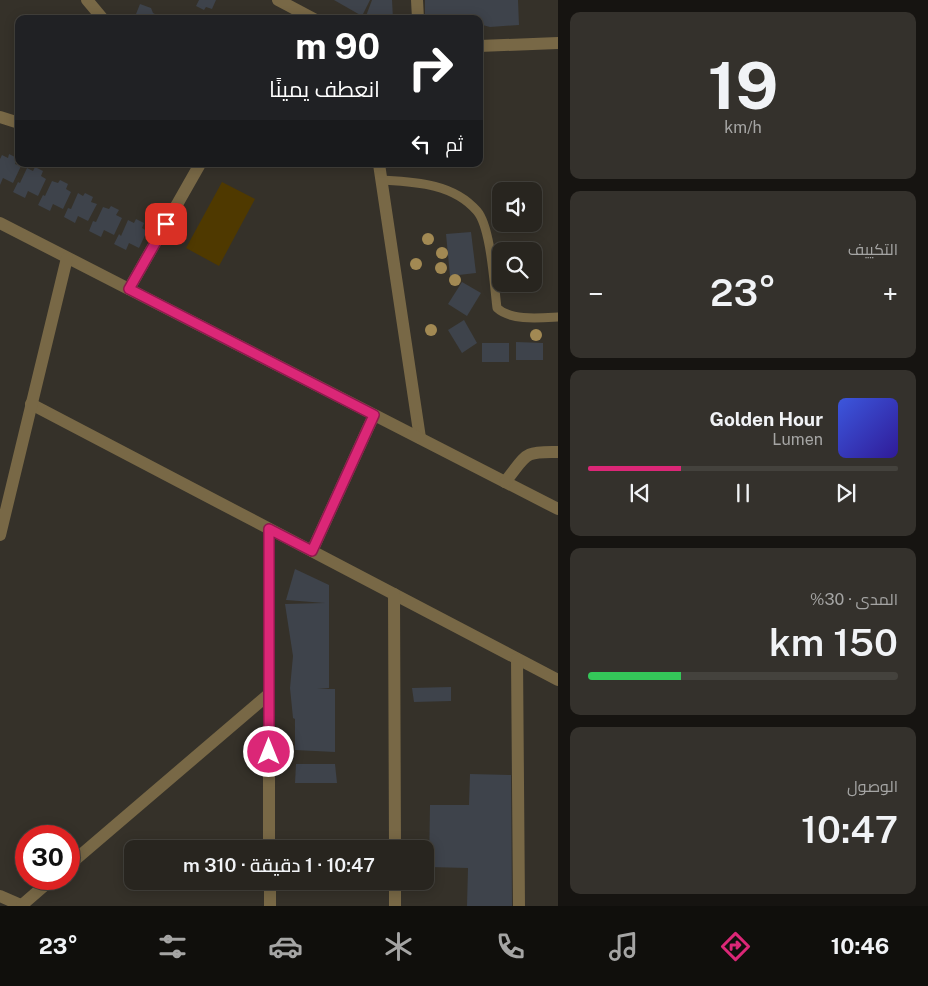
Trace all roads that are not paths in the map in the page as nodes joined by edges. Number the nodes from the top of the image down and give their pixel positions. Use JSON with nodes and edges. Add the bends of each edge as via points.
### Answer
{"nodes":[{"id":1,"x":87,"y":0,"type":"edge"},
{"id":2,"x":278,"y":0,"type":"edge"},
{"id":3,"x":417,"y":0,"type":"edge"},
{"id":4,"x":100,"y":15,"type":"edge"},
{"id":5,"x":306,"y":15,"type":"edge"},
{"id":6,"x":418,"y":15,"type":"edge"},
{"id":7,"x":558,"y":43,"type":"edge"},
{"id":8,"x":483,"y":46,"type":"edge"},
{"id":9,"x":0,"y":117,"type":"edge"},
{"id":10,"x":15,"y":122,"type":"edge"},
{"id":11,"x":198,"y":167,"type":"edge"},
{"id":12,"x":379,"y":167,"type":"edge"},
{"id":13,"x":381,"y":180,"type":"junction"},
{"id":14,"x":0,"y":223,"type":"edge"},
{"id":15,"x":66,"y":258,"type":"junction"},
{"id":16,"x":129,"y":289,"type":"junction"},
{"id":17,"x":558,"y":317,"type":"edge"},
{"id":18,"x":31,"y":404,"type":"junction"},
{"id":19,"x":374,"y":415,"type":"junction"},
{"id":20,"x":420,"y":438,"type":"junction"},
{"id":21,"x":558,"y":452,"type":"edge"},
{"id":22,"x":505,"y":482,"type":"junction"},
{"id":23,"x":558,"y":509,"type":"edge"},
{"id":24,"x":269,"y":529,"type":"junction"},
{"id":25,"x":0,"y":535,"type":"edge"},
{"id":26,"x":312,"y":551,"type":"junction"},
{"id":27,"x":394,"y":594,"type":"junction"},
{"id":28,"x":517,"y":659,"type":"junction"},
{"id":29,"x":558,"y":680,"type":"edge"},
{"id":30,"x":269,"y":694,"type":"junction"},
{"id":31,"x":270,"y":840,"type":"edge"},
{"id":32,"x":395,"y":840,"type":"edge"},
{"id":33,"x":80,"y":856,"type":"edge"},
{"id":34,"x":40,"y":890,"type":"edge"},
{"id":35,"x":270,"y":890,"type":"edge"},
{"id":36,"x":395,"y":890,"type":"edge"},
{"id":37,"x":0,"y":896,"type":"edge"},
{"id":38,"x":22,"y":906,"type":"edge"},
{"id":39,"x":270,"y":906,"type":"edge"},
{"id":40,"x":395,"y":906,"type":"edge"},
{"id":41,"x":519,"y":906,"type":"edge"}],
"edges":[{"from":1,"to":4,"type":"street"},
{"from":2,"to":5,"type":"street"},
{"from":3,"to":6,"type":"street"},
{"from":7,"to":8,"type":"street"},
{"from":9,"to":10,"type":"street"},
{"from":11,"to":16,"type":"street"},
{"from":12,"to":13,"type":"street"},
{"from":13,"to":17,"type":"lane","via":[[436,186],[458,195],[478,212],[487,235],[497,308],[504,314],[516,316]]},
{"from":13,"to":20,"type":"street"},
{"from":14,"to":15,"type":"street"},
{"from":15,"to":16,"type":"street"},
{"from":15,"to":18,"type":"street"},
{"from":16,"to":19,"type":"street"},
{"from":18,"to":24,"type":"street"},
{"from":18,"to":25,"type":"street"},
{"from":19,"to":20,"type":"street"},
{"from":19,"to":26,"type":"street"},
{"from":20,"to":22,"type":"street"},
{"from":21,"to":22,"type":"street","via":[[534,452],[526,456]]},
{"from":22,"to":23,"type":"street"},
{"from":24,"to":26,"type":"street"},
{"from":24,"to":30,"type":"street"},
{"from":26,"to":27,"type":"street"},
{"from":27,"to":28,"type":"street"},
{"from":27,"to":32,"type":"street"},
{"from":28,"to":29,"type":"street"},
{"from":28,"to":41,"type":"street"},
{"from":30,"to":31,"type":"street"},
{"from":30,"to":33,"type":"street"},
{"from":34,"to":38,"type":"street"},
{"from":35,"to":39,"type":"street"},
{"from":36,"to":40,"type":"street"},
{"from":37,"to":38,"type":"street"}]}
